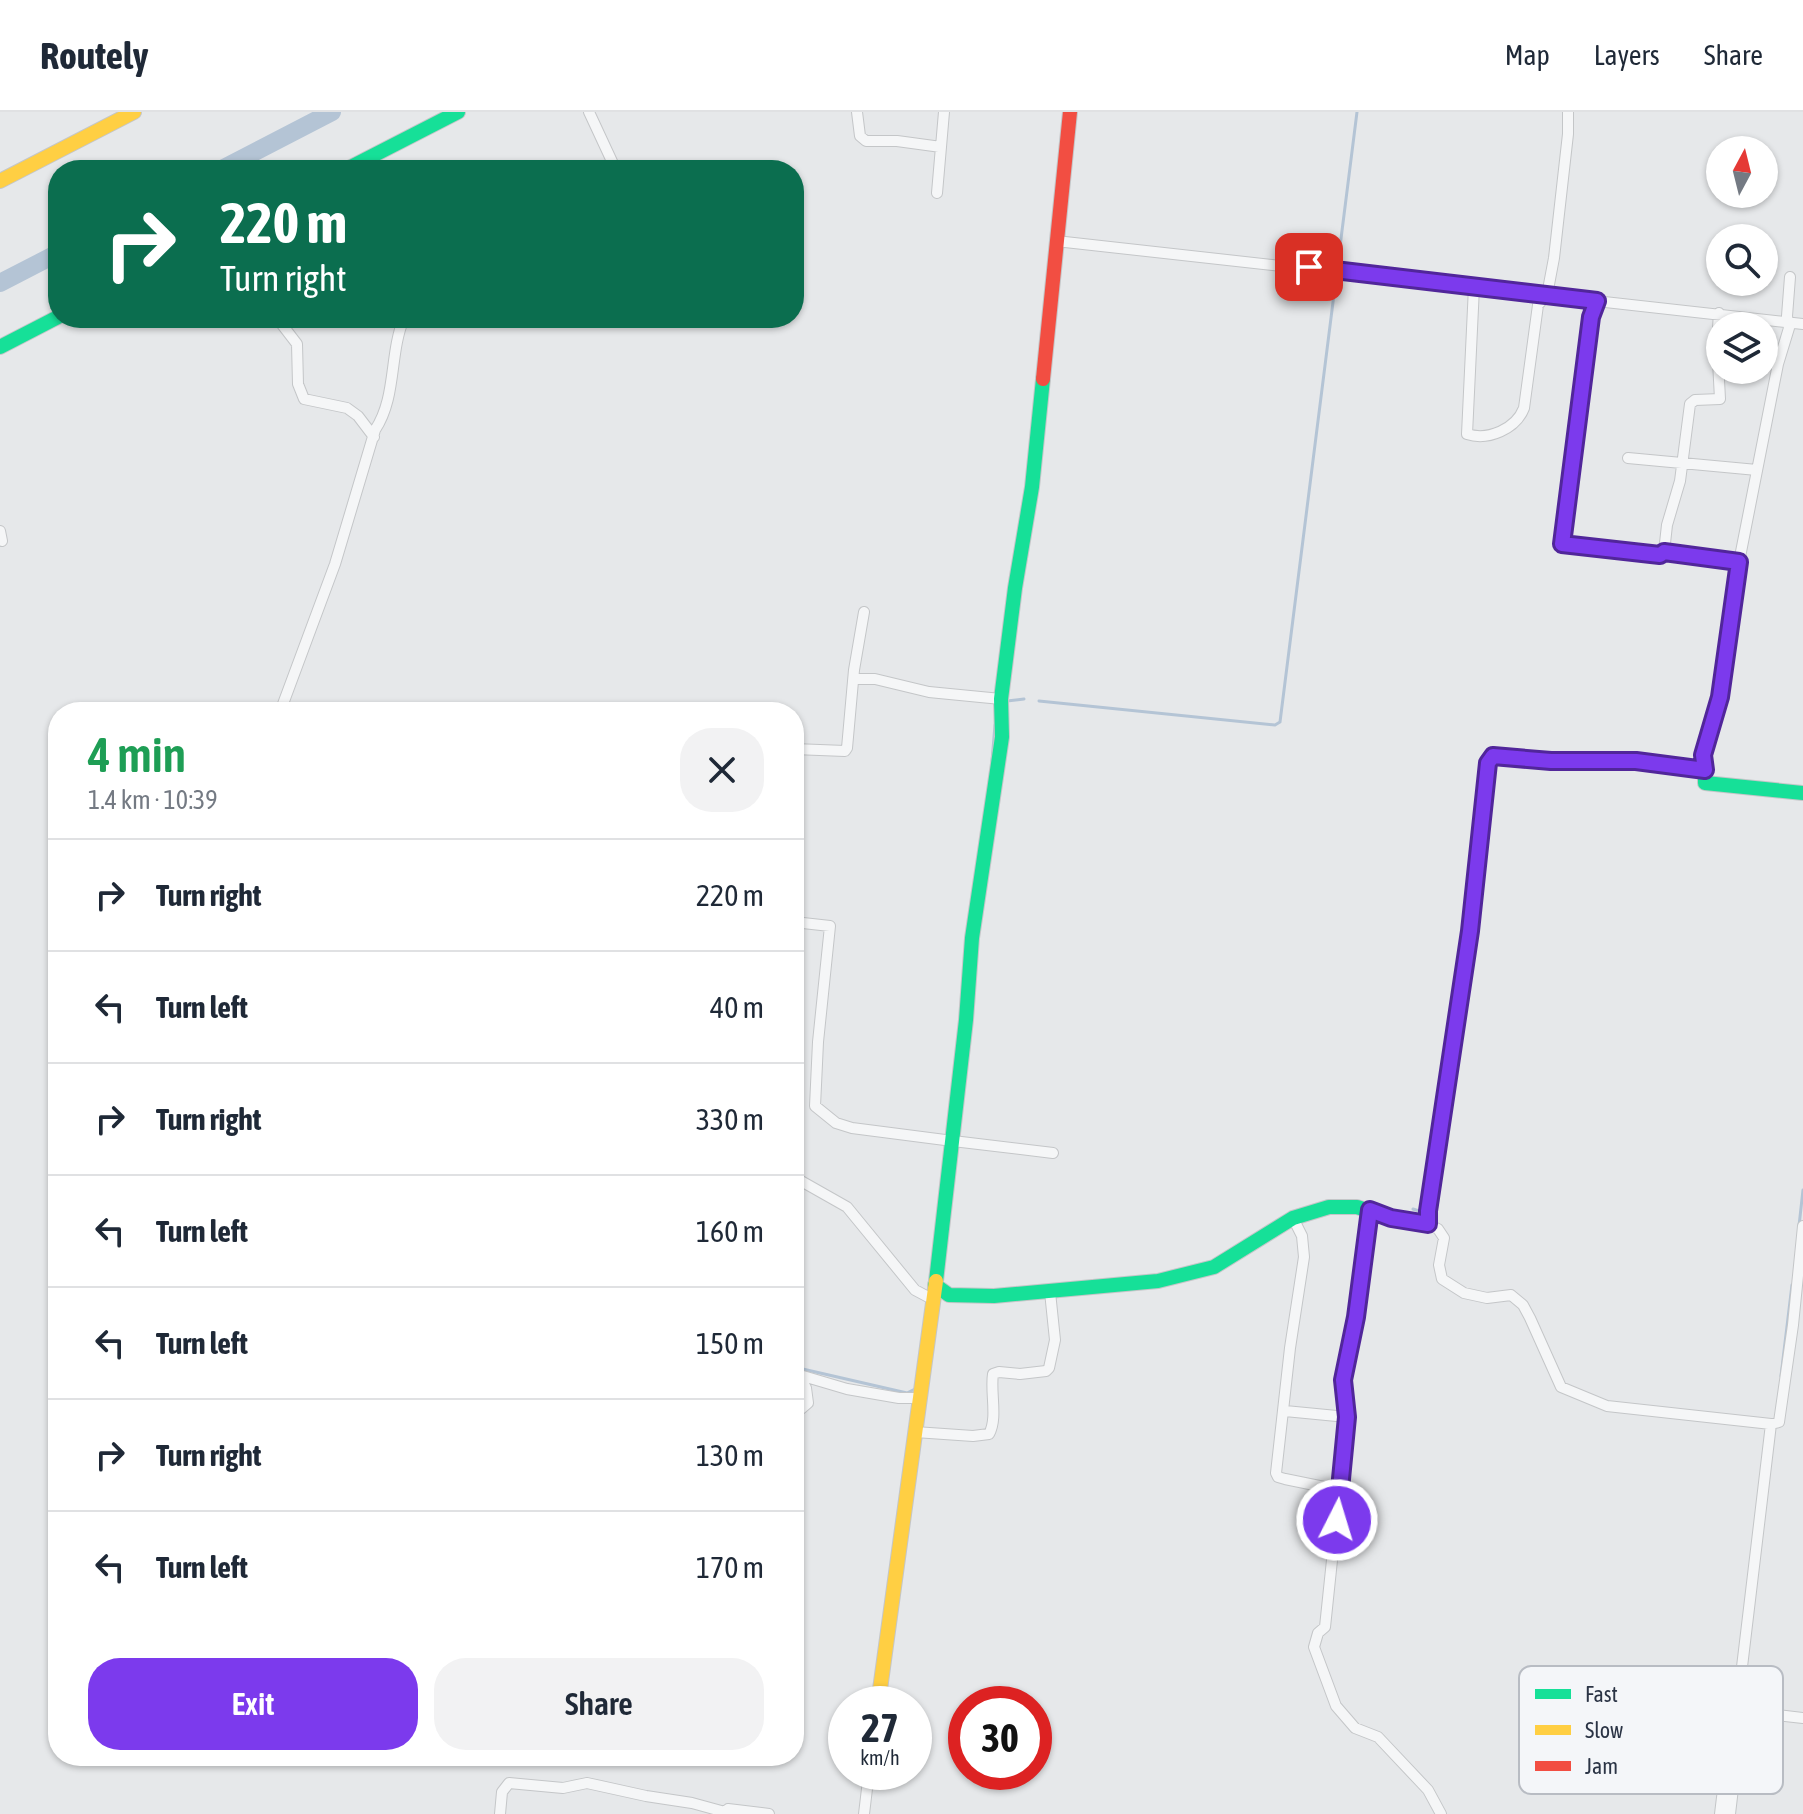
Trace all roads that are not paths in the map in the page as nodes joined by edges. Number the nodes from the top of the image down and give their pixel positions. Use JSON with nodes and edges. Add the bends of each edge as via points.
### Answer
{"nodes":[{"id":1,"x":458,"y":112,"type":"edge"},
{"id":2,"x":589,"y":112,"type":"edge"},
{"id":3,"x":857,"y":112,"type":"edge"},
{"id":4,"x":944,"y":112,"type":"edge"},
{"id":5,"x":1070,"y":112,"type":"edge"},
{"id":6,"x":1568,"y":112,"type":"edge"},
{"id":7,"x":131,"y":113,"type":"edge"},
{"id":8,"x":941,"y":147,"type":"junction"},
{"id":9,"x":378,"y":160,"type":"edge"},
{"id":10,"x":611,"y":160,"type":"edge"},
{"id":11,"x":7,"y":174,"type":"edge"},
{"id":12,"x":0,"y":181,"type":"edge"},
{"id":13,"x":937,"y":193,"type":"dead end"},
{"id":14,"x":1056,"y":241,"type":"junction"},
{"id":15,"x":1790,"y":277,"type":"dead end"},
{"id":16,"x":1474,"y":287,"type":"junction"},
{"id":17,"x":1547,"y":295,"type":"junction"},
{"id":18,"x":1597,"y":301,"type":"junction"},
{"id":19,"x":1709,"y":312,"type":"edge"},
{"id":20,"x":1778,"y":321,"type":"edge"},
{"id":21,"x":48,"y":322,"type":"edge"},
{"id":22,"x":1788,"y":322,"type":"junction"},
{"id":23,"x":1803,"y":324,"type":"edge"},
{"id":24,"x":285,"y":328,"type":"edge"},
{"id":25,"x":401,"y":328,"type":"edge"},
{"id":26,"x":0,"y":347,"type":"edge"},
{"id":27,"x":1719,"y":384,"type":"edge"},
{"id":28,"x":374,"y":437,"type":"junction"},
{"id":29,"x":1628,"y":458,"type":"dead end"},
{"id":30,"x":1682,"y":463,"type":"junction"},
{"id":31,"x":1757,"y":470,"type":"junction"},
{"id":32,"x":1664,"y":552,"type":"junction"},
{"id":33,"x":1739,"y":562,"type":"junction"},
{"id":34,"x":864,"y":612,"type":"dead end"},
{"id":35,"x":855,"y":679,"type":"junction"},
{"id":36,"x":1001,"y":699,"type":"junction"},
{"id":37,"x":284,"y":702,"type":"edge"},
{"id":38,"x":804,"y":749,"type":"edge"},
{"id":39,"x":1705,"y":770,"type":"junction"},
{"id":40,"x":1803,"y":793,"type":"edge"},
{"id":41,"x":804,"y":923,"type":"edge"},
{"id":42,"x":949,"y":1140,"type":"junction"},
{"id":43,"x":1053,"y":1153,"type":"dead end"},
{"id":44,"x":804,"y":1183,"type":"edge"},
{"id":45,"x":1370,"y":1210,"type":"junction"},
{"id":46,"x":1293,"y":1218,"type":"junction"},
{"id":47,"x":1428,"y":1224,"type":"junction"},
{"id":48,"x":1803,"y":1226,"type":"edge"},
{"id":49,"x":933,"y":1292,"type":"junction"},
{"id":50,"x":1050,"y":1292,"type":"junction"},
{"id":51,"x":804,"y":1376,"type":"edge"},
{"id":52,"x":804,"y":1384,"type":"edge"},
{"id":53,"x":919,"y":1398,"type":"junction"},
{"id":54,"x":804,"y":1406,"type":"edge"},
{"id":55,"x":1285,"y":1411,"type":"junction"},
{"id":56,"x":1347,"y":1417,"type":"junction"},
{"id":57,"x":1775,"y":1423,"type":"junction"},
{"id":58,"x":915,"y":1432,"type":"junction"},
{"id":59,"x":1339,"y":1490,"type":"junction"},
{"id":60,"x":1742,"y":1666,"type":"edge"},
{"id":61,"x":880,"y":1686,"type":"edge"},
{"id":62,"x":1783,"y":1716,"type":"edge"},
{"id":63,"x":1803,"y":1718,"type":"edge"},
{"id":64,"x":867,"y":1790,"type":"edge"},
{"id":65,"x":1722,"y":1794,"type":"edge"},
{"id":66,"x":1732,"y":1794,"type":"edge"},
{"id":67,"x":723,"y":1813,"type":"edge"},
{"id":68,"x":500,"y":1814,"type":"edge"},
{"id":69,"x":769,"y":1814,"type":"edge"},
{"id":70,"x":864,"y":1814,"type":"edge"},
{"id":71,"x":1441,"y":1814,"type":"edge"},
{"id":72,"x":1720,"y":1814,"type":"edge"},
{"id":73,"x":1730,"y":1814,"type":"edge"}],
"edges":[{"from":1,"to":9,"type":"street"},
{"from":2,"to":10,"type":"street"},
{"from":3,"to":8,"type":"street","via":[[860,136],[866,141]]},
{"from":4,"to":8,"type":"street"},
{"from":5,"to":14,"type":"street"},
{"from":6,"to":17,"type":"street"},
{"from":7,"to":11,"type":"street"},
{"from":8,"to":13,"type":"street"},
{"from":11,"to":12,"type":"street"},
{"from":14,"to":16,"type":"street"},
{"from":14,"to":36,"type":"street","via":[[1032,487]]},
{"from":15,"to":22,"type":"street"},
{"from":16,"to":17,"type":"street"},
{"from":16,"to":17,"type":"street","via":[[1467,434],[1473,437],[1500,434],[1521,415],[1538,305]]},
{"from":17,"to":18,"type":"street"},
{"from":18,"to":19,"type":"street"},
{"from":18,"to":32,"type":"street","via":[[1562,544]]},
{"from":20,"to":22,"type":"street"},
{"from":21,"to":26,"type":"street"},
{"from":22,"to":23,"type":"street"},
{"from":22,"to":31,"type":"street"},
{"from":24,"to":28,"type":"street","via":[[297,344],[298,384],[304,399],[347,408]]},
{"from":25,"to":28,"type":"street","via":[[392,385]]},
{"from":27,"to":30,"type":"street","via":[[1720,399],[1690,404]]},
{"from":28,"to":37,"type":"street","via":[[335,564]]},
{"from":29,"to":30,"type":"street"},
{"from":30,"to":31,"type":"street"},
{"from":30,"to":32,"type":"street"},
{"from":31,"to":33,"type":"street"},
{"from":32,"to":33,"type":"street"},
{"from":33,"to":39,"type":"street","via":[[1720,697],[1703,755]]},
{"from":34,"to":35,"type":"street"},
{"from":35,"to":36,"type":"street"},
{"from":35,"to":38,"type":"street","via":[[845,751]]},
{"from":36,"to":42,"type":"street","via":[[1002,737]]},
{"from":39,"to":40,"type":"street","via":[[1705,783]]},
{"from":39,"to":47,"type":"street","via":[[1591,759],[1493,756],[1488,763]]},
{"from":41,"to":42,"type":"street","via":[[830,926],[815,1106],[852,1128]]},
{"from":42,"to":43,"type":"street"},
{"from":42,"to":49,"type":"street"},
{"from":44,"to":49,"type":"street","via":[[847,1207],[915,1290]]},
{"from":45,"to":46,"type":"street","via":[[1329,1207]]},
{"from":45,"to":47,"type":"street"},
{"from":45,"to":56,"type":"street","via":[[1343,1380]]},
{"from":46,"to":50,"type":"street","via":[[1214,1267],[1158,1281]]},
{"from":46,"to":55,"type":"street","via":[[1304,1257]]},
{"from":47,"to":57,"type":"street","via":[[1444,1238],[1442,1279],[1464,1293],[1487,1298],[1511,1295],[1523,1305],[1561,1387],[1607,1406]]},
{"from":48,"to":57,"type":"street","via":[[1793,1325]]},
{"from":49,"to":50,"type":"street"},
{"from":49,"to":53,"type":"street"},
{"from":50,"to":58,"type":"street","via":[[1055,1340],[1049,1368],[993,1374],[989,1434]]},
{"from":51,"to":53,"type":"street","via":[[847,1389]]},
{"from":52,"to":54,"type":"street"},
{"from":53,"to":58,"type":"street"},
{"from":55,"to":56,"type":"street"},
{"from":55,"to":59,"type":"street","via":[[1278,1477]]},
{"from":56,"to":59,"type":"street"},
{"from":57,"to":60,"type":"street"},
{"from":58,"to":61,"type":"street"},
{"from":59,"to":71,"type":"street","via":[[1325,1627],[1315,1640],[1315,1656],[1336,1706],[1355,1728],[1378,1737],[1428,1790]]},
{"from":62,"to":63,"type":"street"},
{"from":64,"to":70,"type":"street"},
{"from":65,"to":72,"type":"street"},
{"from":66,"to":73,"type":"street"},
{"from":67,"to":68,"type":"street","via":[[587,1783],[563,1788],[509,1783],[502,1792]]},
{"from":67,"to":69,"type":"street","via":[[728,1809]]}]}
